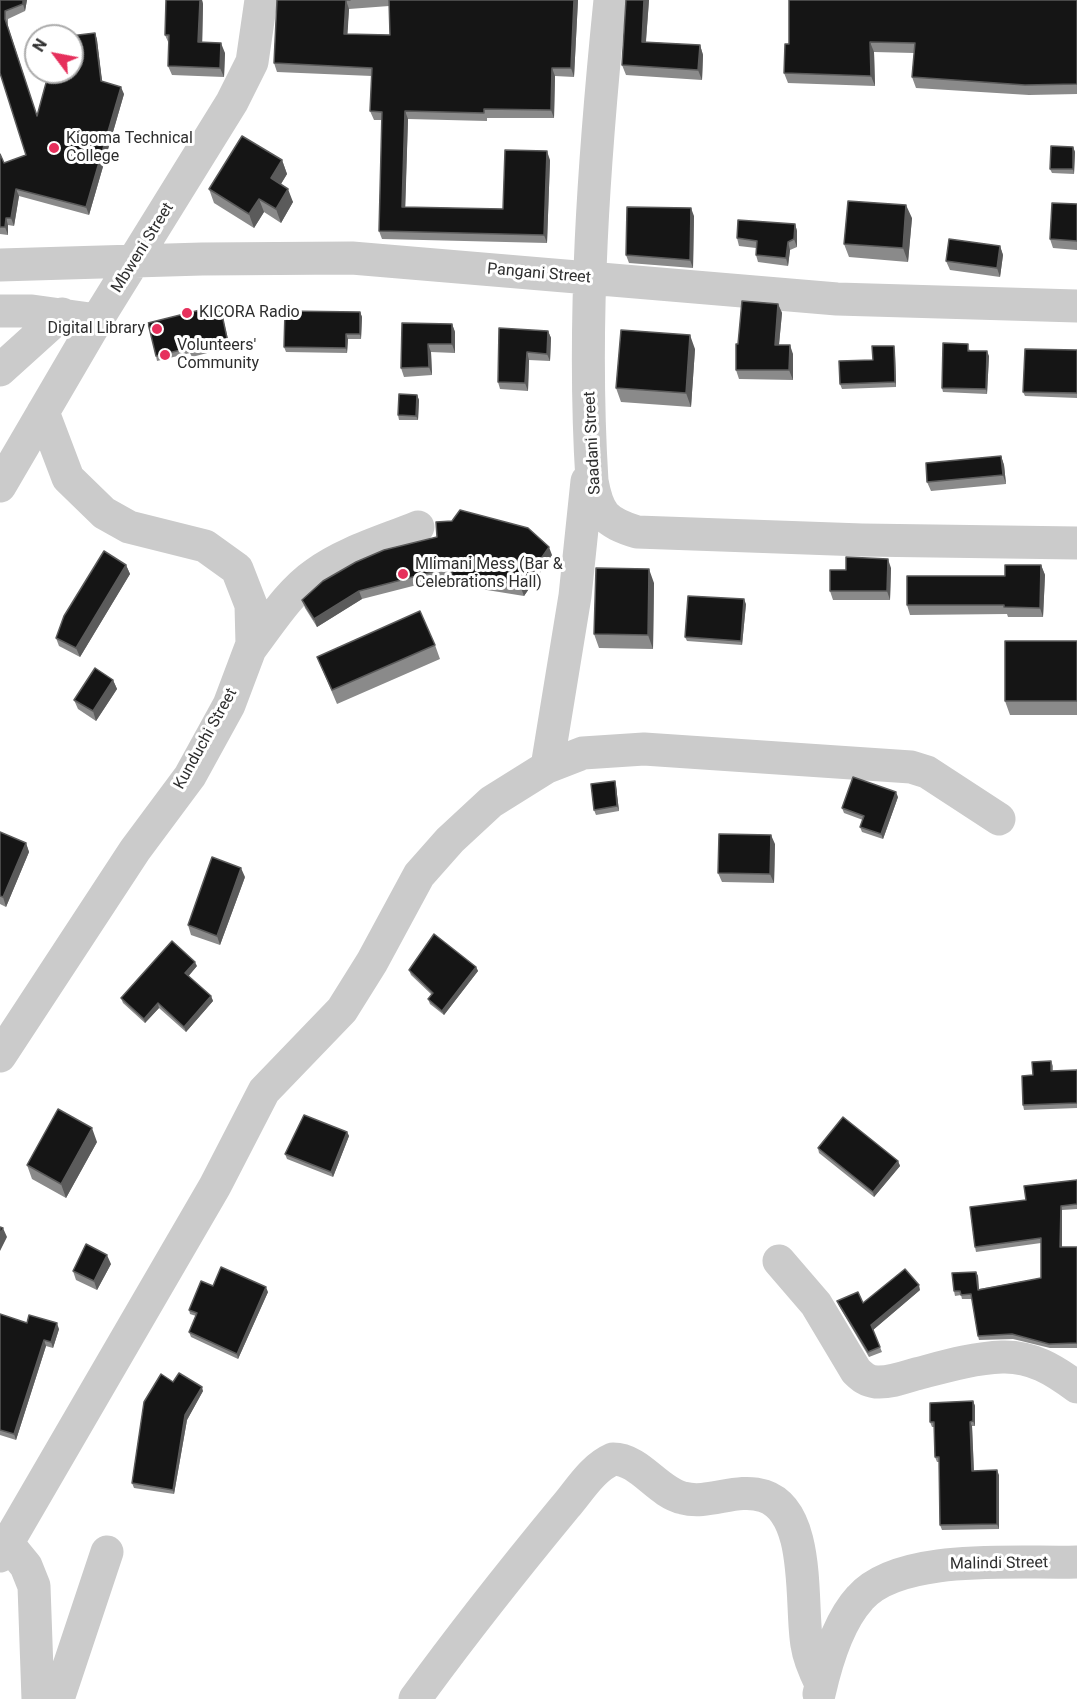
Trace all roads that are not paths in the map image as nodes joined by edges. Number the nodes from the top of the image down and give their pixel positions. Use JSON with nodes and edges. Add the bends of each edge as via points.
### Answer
{"nodes":[{"id":1,"x":261,"y":0,"type":"edge"},
{"id":2,"x":610,"y":0,"type":"edge"},
{"id":3,"x":135,"y":262,"type":"junction"},
{"id":4,"x":0,"y":264,"type":"edge"},
{"id":5,"x":589,"y":279,"type":"junction"},
{"id":6,"x":1077,"y":306,"type":"edge"},
{"id":7,"x":0,"y":311,"type":"edge"},
{"id":8,"x":62,"y":314,"type":"junction"},
{"id":9,"x":97,"y":320,"type":"junction"},
{"id":10,"x":0,"y":370,"type":"edge"},
{"id":11,"x":43,"y":412,"type":"junction"},
{"id":12,"x":590,"y":450,"type":"junction"},
{"id":13,"x":0,"y":486,"type":"edge"},
{"id":14,"x":418,"y":527,"type":"dead end"},
{"id":15,"x":1077,"y":543,"type":"edge"},
{"id":16,"x":251,"y":648,"type":"junction"},
{"id":17,"x":547,"y":767,"type":"junction"},
{"id":18,"x":999,"y":819,"type":"dead end"},
{"id":19,"x":0,"y":1056,"type":"edge"},
{"id":20,"x":779,"y":1261,"type":"dead end"},
{"id":21,"x":1077,"y":1387,"type":"edge"},
{"id":22,"x":4,"y":1550,"type":"edge"},
{"id":23,"x":107,"y":1552,"type":"dead end"},
{"id":24,"x":1077,"y":1563,"type":"edge"},
{"id":25,"x":820,"y":1691,"type":"edge"},
{"id":26,"x":38,"y":1699,"type":"edge"},
{"id":27,"x":58,"y":1699,"type":"edge"},
{"id":28,"x":415,"y":1699,"type":"edge"}],
"edges":[{"from":1,"to":3,"type":"street","name":"Mbweni Street","via":[[252,62]]},
{"from":2,"to":5,"type":"street","name":"Saadani Street"},
{"from":3,"to":4,"type":"street","name":"Pangani Street"},
{"from":3,"to":5,"type":"street","name":"Pangani Street","via":[[352,258]]},
{"from":3,"to":9,"type":"street","name":"Mbweni Street"},
{"from":5,"to":6,"type":"street","name":"Pangani Street","via":[[837,299]]},
{"from":5,"to":12,"type":"street","name":"Saadani Street"},
{"from":7,"to":8,"type":"street"},
{"from":8,"to":9,"type":"street"},
{"from":8,"to":10,"type":"street"},
{"from":9,"to":11,"type":"street","name":"Mbweni Street"},
{"from":11,"to":13,"type":"street","name":"Mbweni Street"},
{"from":11,"to":16,"type":"street","name":"Kunduchi Street","via":[[68,478],[104,513],[129,527],[205,546],[237,569],[251,605]]},
{"from":12,"to":15,"type":"street","name":"Saadani Street","via":[[597,505],[613,522],[638,532]]},
{"from":12,"to":17,"type":"street","via":[[575,597]]},
{"from":14,"to":16,"type":"street","via":[[314,574]]},
{"from":16,"to":19,"type":"street","name":"Kunduchi Street","via":[[229,705],[190,776],[135,850]]},
{"from":17,"to":18,"type":"street","via":[[583,753],[644,749],[911,767],[927,772]]},
{"from":17,"to":22,"type":"street","via":[[491,802],[419,875],[342,1010],[264,1091],[215,1186]]},
{"from":20,"to":21,"type":"street","via":[[816,1304],[856,1371],[865,1379],[898,1379],[1002,1357],[1050,1367]]},
{"from":22,"to":26,"type":"street","via":[[26,1566],[34,1586]]},
{"from":23,"to":27,"type":"street"},
{"from":24,"to":25,"type":"street","name":"Malindi Street","via":[[955,1563],[878,1584],[859,1598],[841,1629]]},
{"from":25,"to":28,"type":"street","via":[[807,1646],[801,1561],[786,1511],[764,1496],[745,1493],[693,1500],[676,1496],[628,1462],[613,1459],[592,1475],[538,1538]]}]}
